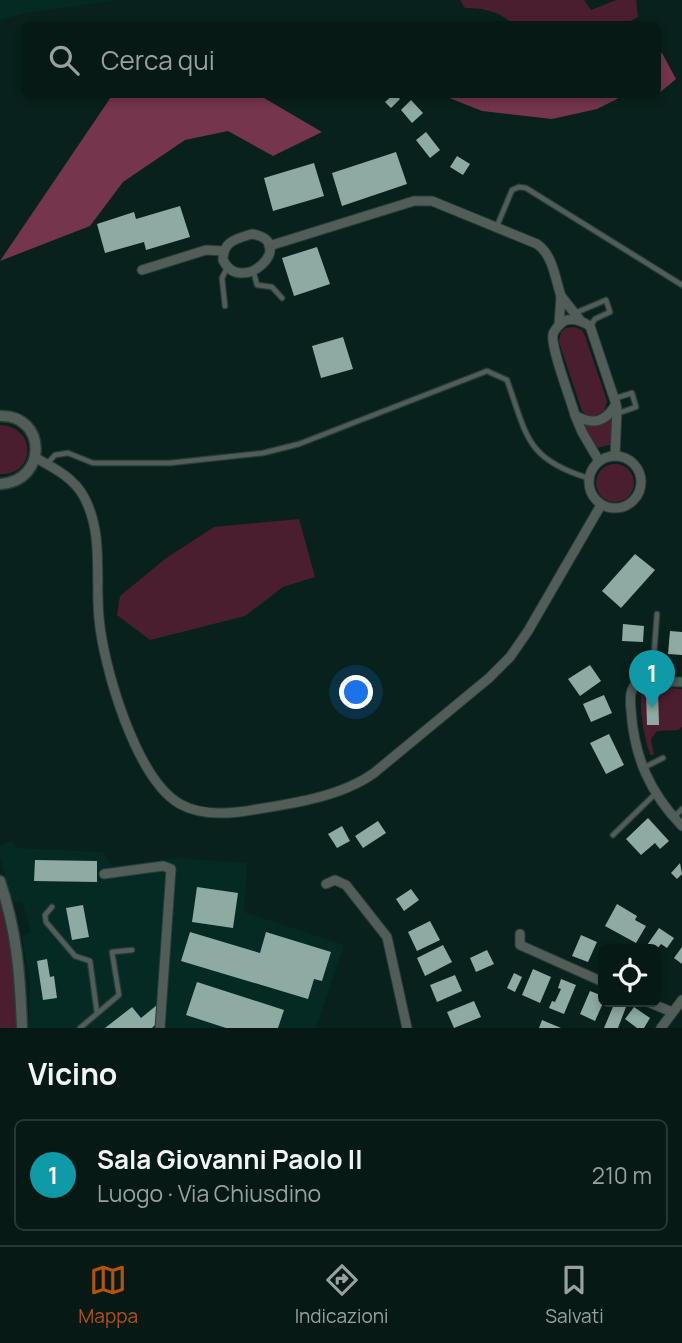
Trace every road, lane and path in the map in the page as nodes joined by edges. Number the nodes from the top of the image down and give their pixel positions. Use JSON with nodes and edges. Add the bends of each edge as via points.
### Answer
{"nodes":[{"id":1,"x":496,"y":227,"type":"junction"},
{"id":2,"x":269,"y":246,"type":"junction"},
{"id":3,"x":223,"y":251,"type":"junction"},
{"id":4,"x":228,"y":268,"type":"junction"},
{"id":5,"x":142,"y":270,"type":"dead end"},
{"id":6,"x":253,"y":270,"type":"junction"},
{"id":7,"x":682,"y":285,"type":"edge"},
{"id":8,"x":561,"y":296,"type":"junction"},
{"id":9,"x":282,"y":298,"type":"dead end"},
{"id":10,"x":225,"y":306,"type":"dead end"},
{"id":11,"x":577,"y":316,"type":"junction"},
{"id":12,"x":559,"y":325,"type":"junction"},
{"id":13,"x":590,"y":326,"type":"junction"},
{"id":14,"x":616,"y":405,"type":"junction"},
{"id":15,"x":575,"y":415,"type":"junction"},
{"id":16,"x":0,"y":416,"type":"edge"},
{"id":17,"x":615,"y":456,"type":"junction"},
{"id":18,"x":36,"y":458,"type":"junction"},
{"id":19,"x":599,"y":461,"type":"junction"},
{"id":20,"x":47,"y":464,"type":"junction"},
{"id":21,"x":588,"y":478,"type":"junction"},
{"id":22,"x":1,"y":484,"type":"edge"},
{"id":23,"x":0,"y":498,"type":"edge"},
{"id":24,"x":601,"y":505,"type":"junction"},
{"id":25,"x":657,"y":614,"type":"dead end"},
{"id":26,"x":652,"y":680,"type":"junction"},
{"id":27,"x":682,"y":682,"type":"edge"},
{"id":28,"x":663,"y":758,"type":"dead end"},
{"id":29,"x":642,"y":769,"type":"junction"},
{"id":30,"x":655,"y":793,"type":"junction"},
{"id":31,"x":682,"y":809,"type":"edge"},
{"id":32,"x":673,"y":817,"type":"junction"},
{"id":33,"x":682,"y":826,"type":"edge"},
{"id":34,"x":613,"y":835,"type":"dead end"},
{"id":35,"x":104,"y":874,"type":"dead end"},
{"id":36,"x":0,"y":881,"type":"edge"},
{"id":37,"x":326,"y":884,"type":"dead end"},
{"id":38,"x":52,"y":906,"type":"dead end"},
{"id":39,"x":520,"y":933,"type":"dead end"},
{"id":40,"x":132,"y":950,"type":"dead end"},
{"id":41,"x":598,"y":980,"type":"edge"},
{"id":42,"x":682,"y":1000,"type":"edge"},
{"id":43,"x":660,"y":1007,"type":"edge"},
{"id":44,"x":673,"y":1012,"type":"junction"},
{"id":45,"x":97,"y":1013,"type":"junction"},
{"id":46,"x":22,"y":1028,"type":"edge"},
{"id":47,"x":80,"y":1028,"type":"edge"},
{"id":48,"x":160,"y":1028,"type":"edge"},
{"id":49,"x":407,"y":1028,"type":"edge"},
{"id":50,"x":662,"y":1028,"type":"edge"}],
"edges":[{"from":1,"to":2,"type":"street","via":[[422,200]]},
{"from":1,"to":7,"type":"lane","via":[[512,190],[526,188]]},
{"from":1,"to":8,"type":"street","via":[[544,249]]},
{"from":2,"to":3,"type":"street","via":[[252,234],[233,239]]},
{"from":2,"to":6,"type":"street","via":[[266,262]]},
{"from":3,"to":4,"type":"street"},
{"from":3,"to":5,"type":"street","via":[[206,250]]},
{"from":4,"to":6,"type":"street","via":[[238,273]]},
{"from":4,"to":10,"type":"lane","via":[[222,278]]},
{"from":6,"to":9,"type":"lane","via":[[257,285],[272,286]]},
{"from":8,"to":11,"type":"street"},
{"from":8,"to":12,"type":"street"},
{"from":11,"to":12,"type":"street"},
{"from":11,"to":13,"type":"street"},
{"from":11,"to":13,"type":"lane","via":[[606,300],[610,313]]},
{"from":12,"to":15,"type":"street","via":[[553,334],[554,347]]},
{"from":13,"to":14,"type":"street"},
{"from":14,"to":15,"type":"street","via":[[599,421]]},
{"from":14,"to":17,"type":"street"},
{"from":15,"to":19,"type":"street"},
{"from":16,"to":18,"type":"street","via":[[27,426]]},
{"from":17,"to":19,"type":"street"},
{"from":17,"to":24,"type":"street","via":[[637,468],[639,494],[627,506]]},
{"from":18,"to":20,"type":"street"},
{"from":18,"to":22,"type":"street","via":[[24,477]]},
{"from":19,"to":21,"type":"street"},
{"from":20,"to":21,"type":"lane","via":[[55,455],[68,453],[93,463],[170,463],[263,453],[299,444],[487,371],[507,380],[528,442],[537,452],[562,470]]},
{"from":20,"to":24,"type":"street","via":[[77,487],[92,517],[101,635],[136,748],[171,798],[212,813],[260,809],[328,794],[374,773],[510,657]]},
{"from":21,"to":24,"type":"street","via":[[590,492]]},
{"from":22,"to":23,"type":"street"},
{"from":25,"to":26,"type":"lane"},
{"from":26,"to":27,"type":"street"},
{"from":26,"to":29,"type":"street","via":[[639,681],[631,692]]},
{"from":28,"to":29,"type":"lane"},
{"from":29,"to":30,"type":"street"},
{"from":30,"to":32,"type":"street"},
{"from":30,"to":34,"type":"lane"},
{"from":31,"to":32,"type":"lane"},
{"from":32,"to":33,"type":"street"},
{"from":35,"to":48,"type":"street","via":[[163,866],[171,869]]},
{"from":36,"to":46,"type":"street","via":[[19,961]]},
{"from":37,"to":49,"type":"street","via":[[341,881],[387,937]]},
{"from":38,"to":45,"type":"lane","via":[[46,922],[75,956],[90,961]]},
{"from":39,"to":41,"type":"street","via":[[520,945]]},
{"from":40,"to":45,"type":"lane","via":[[112,952],[119,995]]},
{"from":42,"to":44,"type":"street"},
{"from":43,"to":44,"type":"street"},
{"from":44,"to":50,"type":"street"},
{"from":45,"to":47,"type":"lane"}]}
